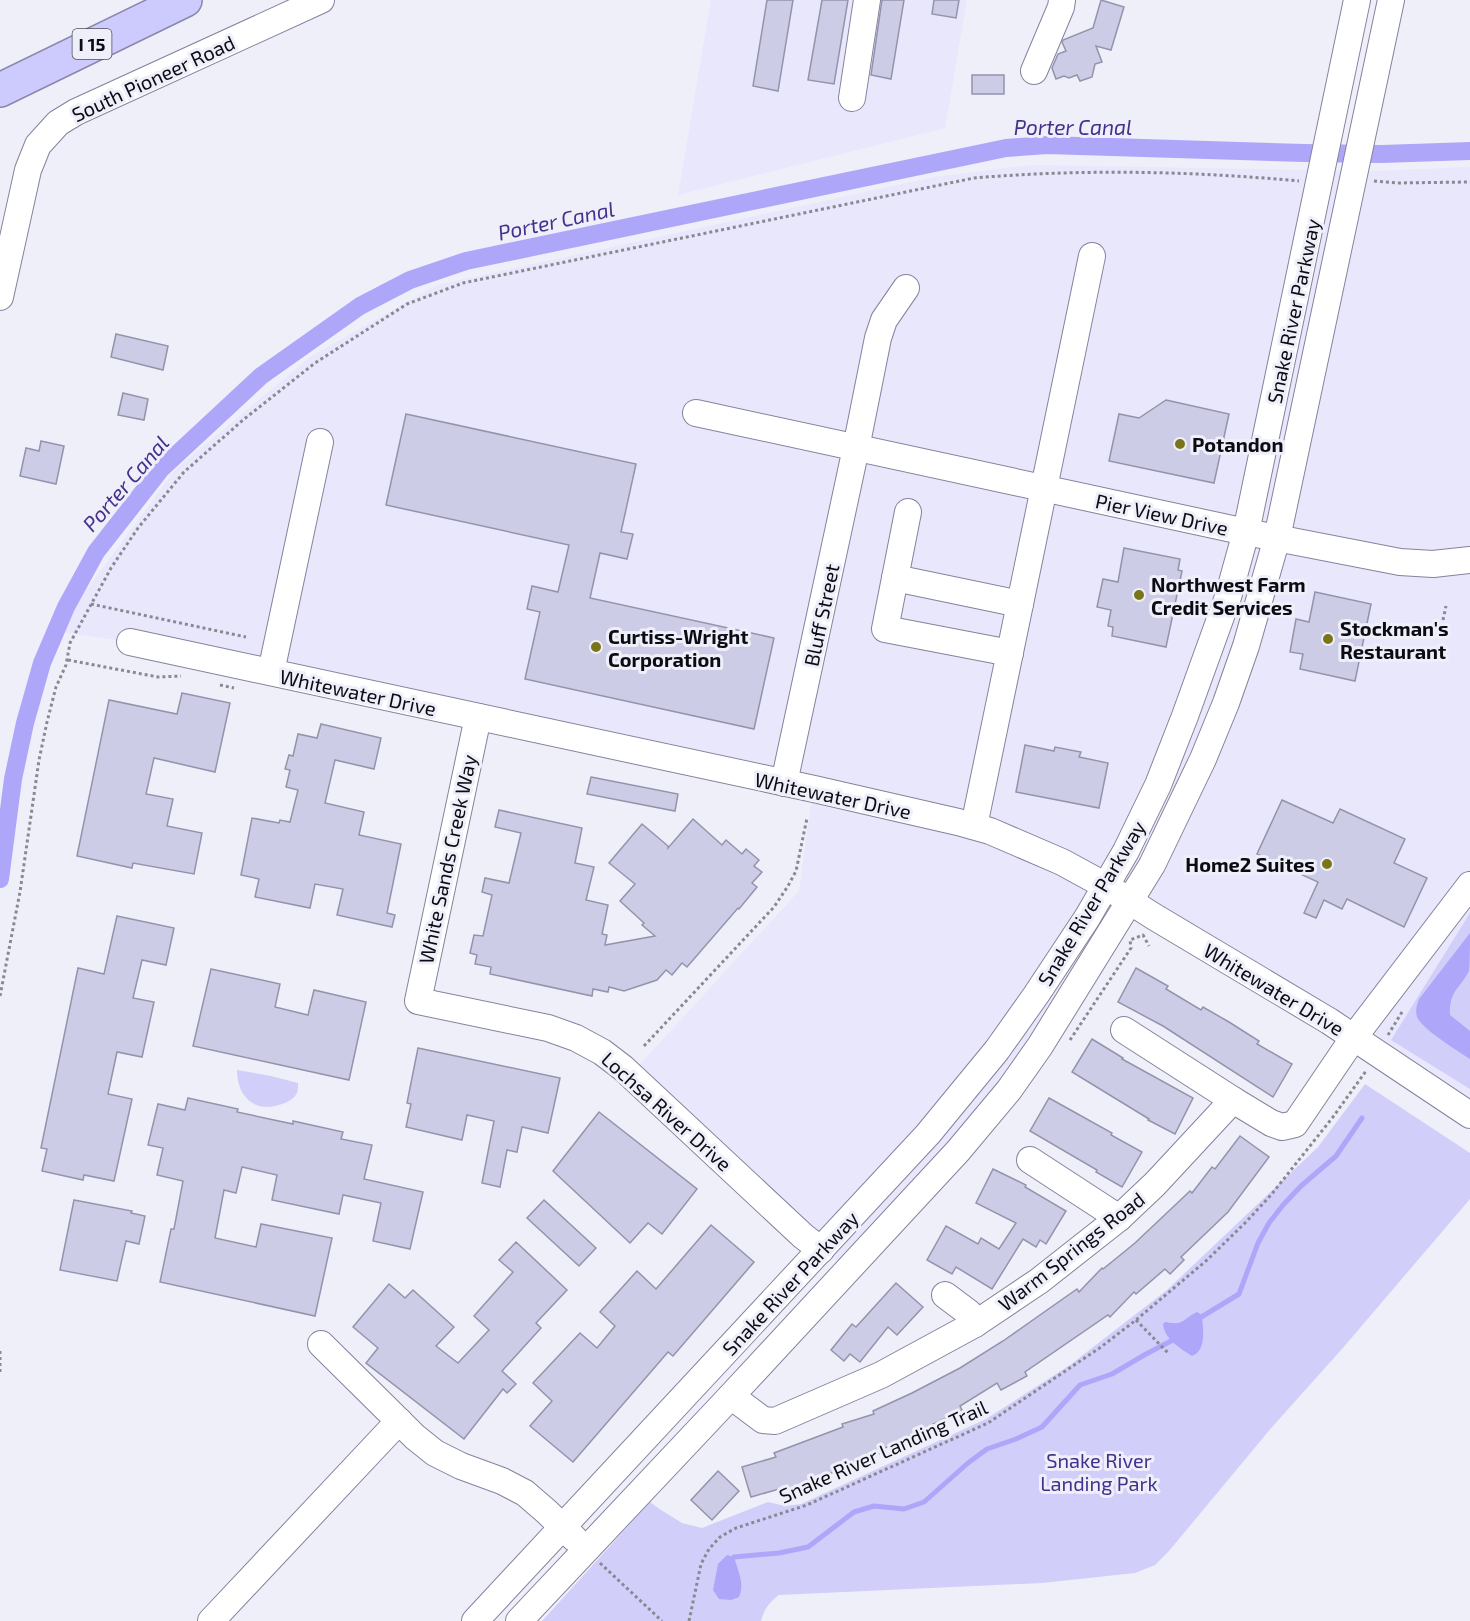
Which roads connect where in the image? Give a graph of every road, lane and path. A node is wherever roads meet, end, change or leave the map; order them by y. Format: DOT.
graph roads {
  1 [pos="185,0"];
  2 [pos="321,0"];
  3 [pos="867,0"];
  4 [pos="1062,0"];
  5 [pos="1357,0"];
  6 [pos="1391,0"];
  7 [pos="1034,71"];
  8 [pos="0,90"];
  9 [pos="852,98"];
  10 [pos="1315,175"];
  11 [pos="1361,176"];
  12 [pos="1470,182"];
  13 [pos="1092,256"];
  14 [pos="906,288"];
  15 [pos="0,297"];
  16 [pos="696,413"];
  17 [pos="320,442"];
  18 [pos="856,448"];
  19 [pos="1044,488"];
  20 [pos="908,512"];
  21 [pos="1246,532"];
  22 [pos="1278,538"];
  23 [pos="1470,560"];
  24 [pos="895,578"];
  25 [pos="91,604"];
  26 [pos="1020,604"];
  27 [pos="1446,606"];
  28 [pos="1443,620"];
  29 [pos="246,637"];
  30 [pos="130,642"];
  31 [pos="1010,653"];
  32 [pos="68,660"];
  33 [pos="271,672"];
  34 [pos="181,676"];
  35 [pos="212,683"];
  36 [pos="234,688"];
  37 [pos="478,717"];
  38 [pos="784,783"];
  39 [pos="807,818"];
  40 [pos="974,826"];
  41 [pos="1470,885"];
  42 [pos="1106,886"];
  43 [pos="1130,901"];
  44 [pos="0,996"];
  45 [pos="418,1001"];
  46 [pos="1124,1030"];
  47 [pos="1354,1037"];
  48 [pos="644,1046"];
  49 [pos="1370,1063"];
  50 [pos="1233,1100"];
  51 [pos="1470,1114"];
  52 [pos="1030,1160"];
  53 [pos="1119,1218"];
  54 [pos="821,1250"];
  55 [pos="945,1295"];
  56 [pos="1136,1320"];
  57 [pos="975,1324"];
  58 [pos="321,1344"];
  59 [pos="0,1351"];
  60 [pos="1169,1354"];
  61 [pos="0,1373"];
  62 [pos="731,1396"];
  63 [pos="399,1421"];
  64 [pos="563,1528"];
  65 [pos="586,1550"];
  66 [pos="211,1621"];
  67 [pos="476,1621"];
  68 [pos="519,1621"];
  69 [pos="662,1621"];
  70 [pos="689,1621"];
  1 -- 8 [label="highway, I 15"];
  2 -- 15 [label="street, South Pioneer Road"];
  3 -- 9 [label="street"];
  4 -- 7 [label="street"];
  5 -- 10 [label="street, Snake River Parkway"];
  6 -- 11 [label="street, Snake River Parkway"];
  10 -- 21 [label="street, Snake River Parkway"];
  10 -- 25 [label="path"];
  11 -- 12 [label="path"];
  11 -- 22 [label="street, Snake River Parkway"];
  13 -- 19 [label="street"];
  14 -- 18 [label="street, Bluff Street"];
  16 -- 18 [label="street, Pier View Drive"];
  17 -- 33 [label="street"];
  18 -- 19 [label="street, Pier View Drive"];
  18 -- 38 [label="street, Bluff Street"];
  19 -- 21 [label="street, Pier View Drive"];
  19 -- 26 [label="street"];
  20 -- 24 [label="street"];
  21 -- 22 [label="street, Pier View Drive"];
  21 -- 42 [label="street, Snake River Parkway"];
  22 -- 23 [label="street, Pier View Drive"];
  22 -- 43 [label="street, Snake River Parkway"];
  24 -- 26 [label="street"];
  24 -- 31 [label="street"];
  25 -- 29 [label="path"];
  25 -- 32 [label="path"];
  26 -- 31 [label="street"];
  27 -- 28 [label="path"];
  30 -- 33 [label="street, Whitewater Drive"];
  31 -- 40 [label="street"];
  32 -- 34 [label="path"];
  32 -- 44 [label="path"];
  33 -- 37 [label="street, Whitewater Drive"];
  35 -- 36 [label="path"];
  37 -- 38 [label="street, Whitewater Drive"];
  37 -- 45 [label="street, White Sands Creek Way"];
  38 -- 40 [label="street, Whitewater Drive"];
  39 -- 48 [label="path"];
  40 -- 42 [label="street, Whitewater Drive"];
  41 -- 47 [label="street"];
  42 -- 43 [label="street, Whitewater Drive"];
  42 -- 54 [label="street, Snake River Parkway"];
  43 -- 47 [label="street, Whitewater Drive"];
  43 -- 62 [label="street, Snake River Parkway"];
  45 -- 54 [label="street, Lochsa River Drive"];
  46 -- 50 [label="street"];
  47 -- 50 [label="street"];
  47 -- 51 [label="street, Whitewater Drive"];
  49 -- 56 [label="path, Snake River Landing Trail"];
  50 -- 53 [label="street, Warm Springs Road"];
  52 -- 53 [label="street"];
  53 -- 57 [label="street, Warm Springs Road"];
  54 -- 64 [label="street, Snake River Parkway"];
  55 -- 57 [label="street"];
  56 -- 60 [label="path"];
  56 -- 70 [label="path, Snake River Landing Trail"];
  57 -- 62 [label="street, Warm Springs Road"];
  58 -- 63 [label="street"];
  59 -- 61 [label="path"];
  62 -- 65 [label="street, Snake River Parkway"];
  63 -- 64 [label="street"];
  63 -- 66 [label="street"];
  64 -- 65 [label="street"];
  64 -- 67 [label="street, Snake River Parkway"];
  65 -- 68 [label="street, Snake River Parkway"];
  65 -- 69 [label="path"];
}
